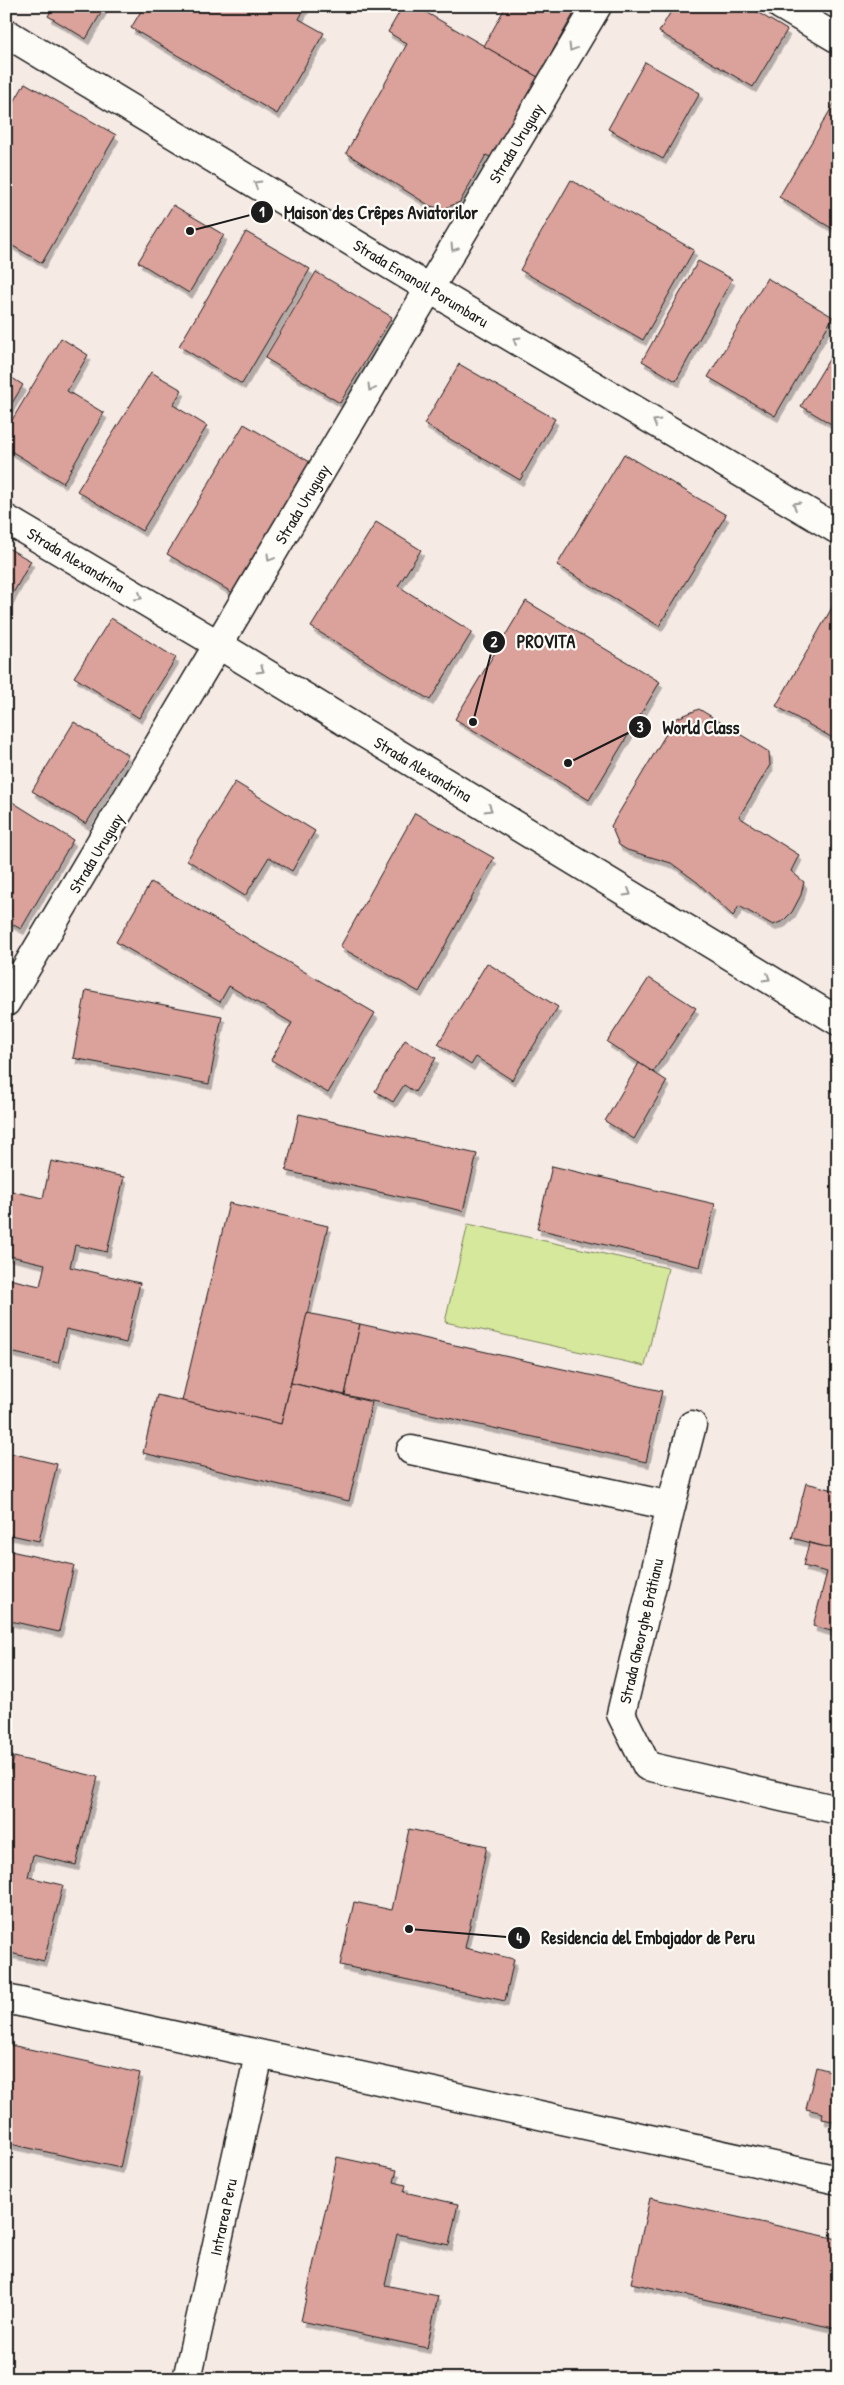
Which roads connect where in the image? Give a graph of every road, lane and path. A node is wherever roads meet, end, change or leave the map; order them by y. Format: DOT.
graph roads {
  1 [pos="597,6"];
  2 [pos="782,6"];
  3 [pos="6,33"];
  4 [pos="838,39"];
  5 [pos="430,289"];
  6 [pos="6,519"];
  7 [pos="838,530"];
  8 [pos="219,645"];
  9 [pos="6,1002"];
  10 [pos="838,1021"];
  11 [pos="692,1425"];
  12 [pos="411,1450"];
  13 [pos="671,1506"];
  14 [pos="838,1810"];
  15 [pos="6,1999"];
  16 [pos="258,2055"];
  17 [pos="838,2180"];
  18 [pos="187,2379"];
  1 -- 5 [label="street, Strada Uruguay, one-way"];
  2 -- 4 [label="street"];
  5 -- 3 [label="street, Strada Emanoil Porumbaru, one-way"];
  7 -- 5 [label="street, Strada Emanoil Porumbaru, one-way"];
  5 -- 8 [label="street, Strada Uruguay, one-way"];
  6 -- 8 [label="street, Strada Alexandrina, one-way"];
  8 -- 9 [label="street, Strada Uruguay"];
  8 -- 10 [label="street, Strada Alexandrina, one-way"];
  11 -- 13 [label="street, Strada Gheorghe Brătianu"];
  12 -- 13 [label="street"];
  13 -- 14 [label="street, Strada Gheorghe Brătianu"];
  15 -- 16 [label="street"];
  16 -- 17 [label="street"];
  16 -- 18 [label="street, Intrarea Peru"];
}
